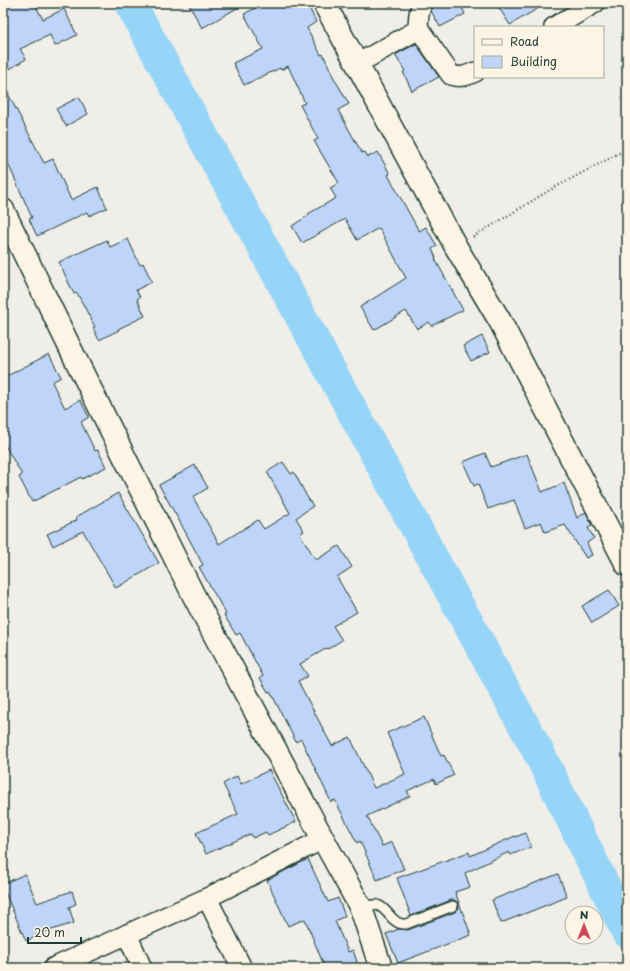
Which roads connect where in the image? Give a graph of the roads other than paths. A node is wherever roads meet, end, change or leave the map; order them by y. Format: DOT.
graph roads {
  1 [pos="324,3"];
  2 [pos="422,3"];
  3 [pos="595,3"];
  4 [pos="556,26"];
  5 [pos="419,29"];
  6 [pos="357,64"];
  7 [pos="474,72"];
  8 [pos="3,210"];
  9 [pos="627,565"];
  10 [pos="323,840"];
  11 [pos="207,898"];
  12 [pos="453,906"];
  13 [pos="361,908"];
  14 [pos="126,934"];
  15 [pos="53,968"];
  16 [pos="142,968"];
  17 [pos="242,968"];
  18 [pos="381,968"];
  1 -- 6 [label="main road"];
  2 -- 5 [label="street"];
  3 -- 4 [label="street"];
  5 -- 6 [label="street"];
  5 -- 7 [label="street"];
  6 -- 9 [label="main road"];
  8 -- 10 [label="main road"];
  10 -- 11 [label="street"];
  10 -- 13 [label="main road"];
  11 -- 14 [label="street"];
  11 -- 17 [label="street"];
  12 -- 13 [label="lane"];
  13 -- 18 [label="main road"];
  14 -- 15 [label="street"];
  14 -- 16 [label="street"];
}
